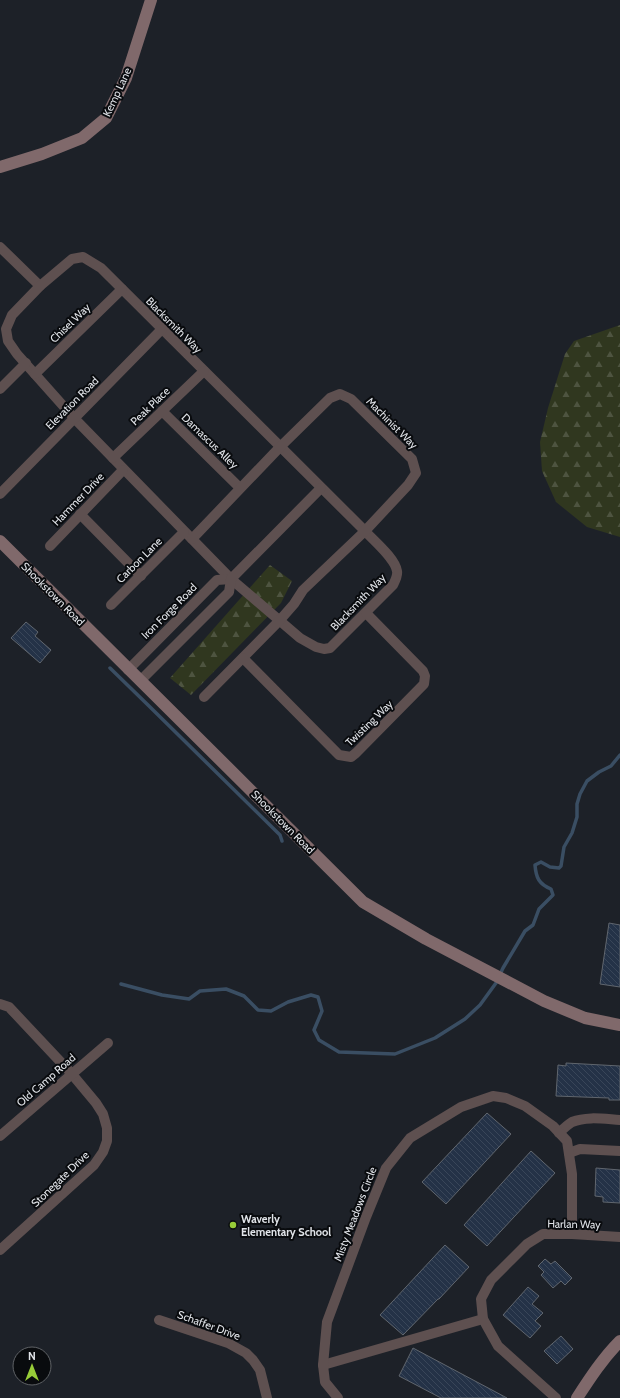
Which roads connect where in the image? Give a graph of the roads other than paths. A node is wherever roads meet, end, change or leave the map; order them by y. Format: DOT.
graph roads {
  1 [pos="152,0"];
  2 [pos="0,167"];
  3 [pos="0,247"];
  4 [pos="40,286"];
  5 [pos="122,289"];
  6 [pos="162,329"];
  7 [pos="26,363"];
  8 [pos="204,371"];
  9 [pos="35,374"];
  10 [pos="0,389"];
  11 [pos="162,411"];
  12 [pos="74,418"];
  13 [pos="280,447"];
  14 [pos="112,458"];
  15 [pos="123,470"];
  16 [pos="240,488"];
  17 [pos="321,488"];
  18 [pos="0,494"];
  19 [pos="80,514"];
  20 [pos="365,531"];
  21 [pos="188,535"];
  22 [pos="0,541"];
  23 [pos="50,546"];
  24 [pos="142,576"];
  25 [pos="231,579"];
  26 [pos="111,605"];
  27 [pos="366,613"];
  28 [pos="280,620"];
  29 [pos="243,658"];
  30 [pos="128,670"];
  31 [pos="140,681"];
  32 [pos="204,697"];
  33 [pos="0,1004"];
  34 [pos="618,1023"];
  35 [pos="108,1043"];
  36 [pos="71,1073"];
  37 [pos="620,1120"];
  38 [pos="559,1133"];
  39 [pos="0,1136"];
  40 [pos="620,1151"];
  41 [pos="569,1153"];
  42 [pos="572,1234"];
  43 [pos="620,1237"];
  44 [pos="0,1250"];
  45 [pos="483,1319"];
  46 [pos="159,1320"];
  47 [pos="620,1341"];
  48 [pos="323,1365"];
  49 [pos="268,1398"];
  50 [pos="338,1398"];
  51 [pos="556,1398"];
  52 [pos="577,1398"];
  1 -- 2 [label="street, Kemp Lane"];
  3 -- 4 [label="street"];
  4 -- 5 [label="street, Blacksmith Way"];
  4 -- 7 [label="street, Blacksmith Way"];
  5 -- 6 [label="street, Blacksmith Way"];
  5 -- 9 [label="street, Chisel Way"];
  6 -- 8 [label="street, Blacksmith Way"];
  6 -- 12 [label="street, Elevation Road"];
  7 -- 9 [label="street, Blacksmith Way"];
  7 -- 10 [label="street"];
  8 -- 11 [label="street, Peak Place"];
  8 -- 13 [label="street, Blacksmith Way"];
  9 -- 12 [label="street, Blacksmith Way"];
  11 -- 14 [label="street, Peak Place"];
  11 -- 16 [label="street, Damascus Alley"];
  12 -- 14 [label="street, Blacksmith Way"];
  12 -- 18 [label="street, Elevation Road"];
  13 -- 16 [label="street, Machinist Way"];
  13 -- 17 [label="street, Blacksmith Way"];
  13 -- 20 [label="street, Machinist Way"];
  14 -- 15 [label="street, Blacksmith Way"];
  15 -- 19 [label="street, Hammer Drive"];
  15 -- 21 [label="street, Blacksmith Way"];
  16 -- 21 [label="street, Machinist Way"];
  17 -- 20 [label="street, Blacksmith Way"];
  17 -- 25 [label="street, Iron Forge Road"];
  19 -- 23 [label="street, Hammer Drive"];
  19 -- 24 [label="street"];
  20 -- 27 [label="street, Blacksmith Way"];
  20 -- 28 [label="street, Machinist Way"];
  21 -- 24 [label="street, Carbon Lane"];
  21 -- 25 [label="street, Blacksmith Way"];
  22 -- 30 [label="street, Shookstown Road"];
  24 -- 26 [label="street, Carbon Lane"];
  25 -- 28 [label="street, Blacksmith Way"];
  25 -- 30 [label="street, Iron Forge Road"];
  25 -- 31 [label="street, Iron Forge Road"];
  27 -- 28 [label="street, Blacksmith Way"];
  27 -- 29 [label="street, Twisting Way"];
  28 -- 29 [label="street, Machinist Way"];
  29 -- 32 [label="street, Machinist Way"];
  30 -- 31 [label="street, Shookstown Road"];
  31 -- 34 [label="street, Shookstown Road"];
  33 -- 36 [label="street, Stonegate Drive"];
  35 -- 36 [label="street, Old Camp Road"];
  36 -- 39 [label="street, Old Camp Road"];
  36 -- 44 [label="street, Stonegate Drive"];
  37 -- 38 [label="street"];
  38 -- 41 [label="street, Misty Meadows Circle"];
  38 -- 48 [label="street, Misty Meadows Circle"];
  40 -- 41 [label="street"];
  41 -- 42 [label="street, Misty Meadows Circle"];
  42 -- 43 [label="street, Harlan Way"];
  42 -- 45 [label="street, Harlan Way"];
  45 -- 48 [label="street"];
  45 -- 51 [label="street, Harlan Way"];
  46 -- 49 [label="street, Schaffer Drive"];
  47 -- 52 [label="street"];
  48 -- 50 [label="street, Misty Meadows Circle"];
}
